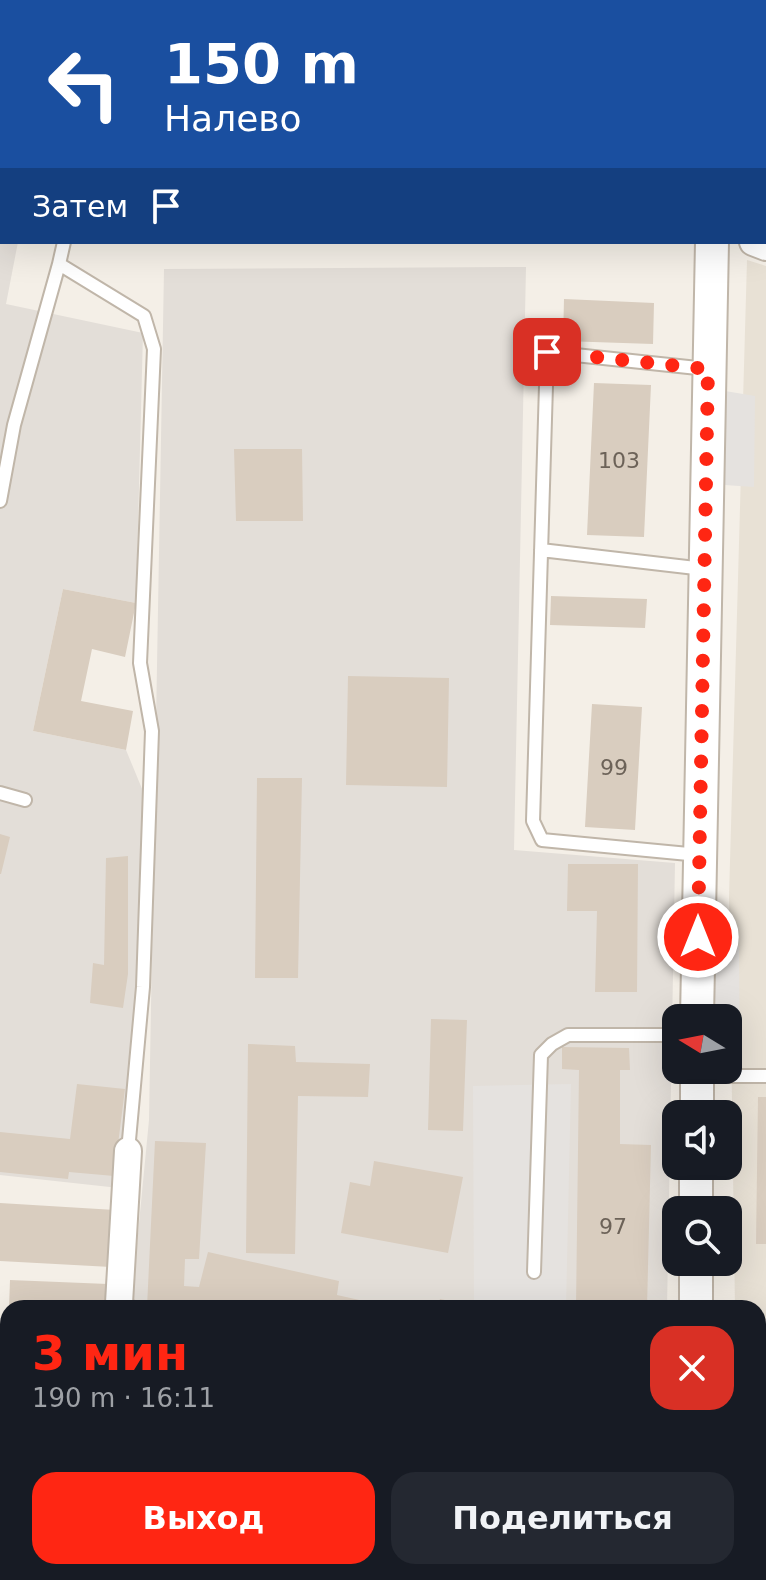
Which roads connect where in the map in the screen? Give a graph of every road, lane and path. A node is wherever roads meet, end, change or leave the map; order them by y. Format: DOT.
graph roads {
  1 [pos="64,244"];
  2 [pos="712,244"];
  3 [pos="59,264"];
  4 [pos="708,369"];
  5 [pos="0,501"];
  6 [pos="541,550"];
  7 [pos="704,569"];
  8 [pos="0,793"];
  9 [pos="25,800"];
  10 [pos="699,855"];
  11 [pos="697,1004"];
  12 [pos="662,1035"];
  13 [pos="742,1075"];
  14 [pos="766,1076"];
  15 [pos="128,1151"];
  16 [pos="534,1272"];
  17 [pos="696,1276"];
  18 [pos="119,1300"];
  19 [pos="696,1300"];
  1 -- 3 [label="lane"];
  2 -- 4 [label="street"];
  3 -- 5 [label="lane"];
  3 -- 15 [label="lane"];
  4 -- 6 [label="lane"];
  4 -- 7 [label="street"];
  6 -- 7 [label="lane"];
  6 -- 10 [label="lane"];
  7 -- 10 [label="street"];
  8 -- 9 [label="lane"];
  10 -- 11 [label="street"];
  12 -- 16 [label="lane"];
  13 -- 14 [label="lane"];
  15 -- 18 [label="street"];
  17 -- 19 [label="street"];
}
